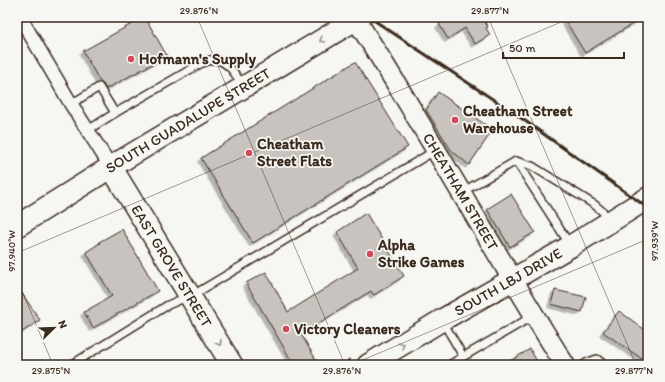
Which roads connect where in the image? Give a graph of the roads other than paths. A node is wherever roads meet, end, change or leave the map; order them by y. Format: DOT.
graph roads {
  1 [pos="20,17"];
  2 [pos="358,18"];
  3 [pos="244,88"];
  4 [pos="72,104"];
  5 [pos="115,113"];
  6 [pos="88,130"];
  7 [pos="436,150"];
  8 [pos="516,161"];
  9 [pos="111,167"];
  10 [pos="461,192"];
  11 [pos="648,198"];
  12 [pos="610,222"];
  13 [pos="17,226"];
  14 [pos="571,246"];
  15 [pos="512,280"];
  16 [pos="190,295"];
  17 [pos="534,316"];
  18 [pos="442,320"];
  19 [pos="463,356"];
  20 [pos="379,363"];
  21 [pos="71,365"];
  22 [pos="232,365"];
  23 [pos="449,365"];
  24 [pos="565,365"];
  25 [pos="582,365"];
  26 [pos="605,365"];
  1 -- 4 [label="street"];
  2 -- 3 [label="main road, SOUTH GUADALUPE STREET, one-way"];
  2 -- 7 [label="street, CHEATHAM STREET"];
  3 -- 5 [label="lane"];
  3 -- 9 [label="main road, SOUTH GUADALUPE STREET"];
  4 -- 5 [label="lane"];
  4 -- 6 [label="street"];
  5 -- 6 [label="lane"];
  6 -- 9 [label="street"];
  7 -- 10 [label="street, CHEATHAM STREET"];
  7 -- 16 [label="lane"];
  8 -- 10 [label="lane"];
  8 -- 12 [label="lane"];
  8 -- 14 [label="lane"];
  9 -- 13 [label="main road, SOUTH GUADALUPE STREET"];
  9 -- 16 [label="main road, EAST GROVE STREET"];
  10 -- 15 [label="street, CHEATHAM STREET"];
  11 -- 12 [label="main road, SOUTH LBJ DRIVE"];
  12 -- 14 [label="main road, SOUTH LBJ DRIVE"];
  14 -- 15 [label="main road, SOUTH LBJ DRIVE"];
  15 -- 17 [label="street, CHEATHAM STREET"];
  15 -- 18 [label="main road, SOUTH LBJ DRIVE"];
  16 -- 21 [label="lane"];
  16 -- 22 [label="main road, EAST GROVE STREET, one-way"];
  17 -- 19 [label="lane"];
  17 -- 24 [label="street, CHEATHAM STREET"];
  18 -- 19 [label="lane"];
  20 -- 18 [label="main road, SOUTH LBJ DRIVE, one-way"];
  19 -- 23 [label="lane"];
  25 -- 26 [label="lane"];
}
